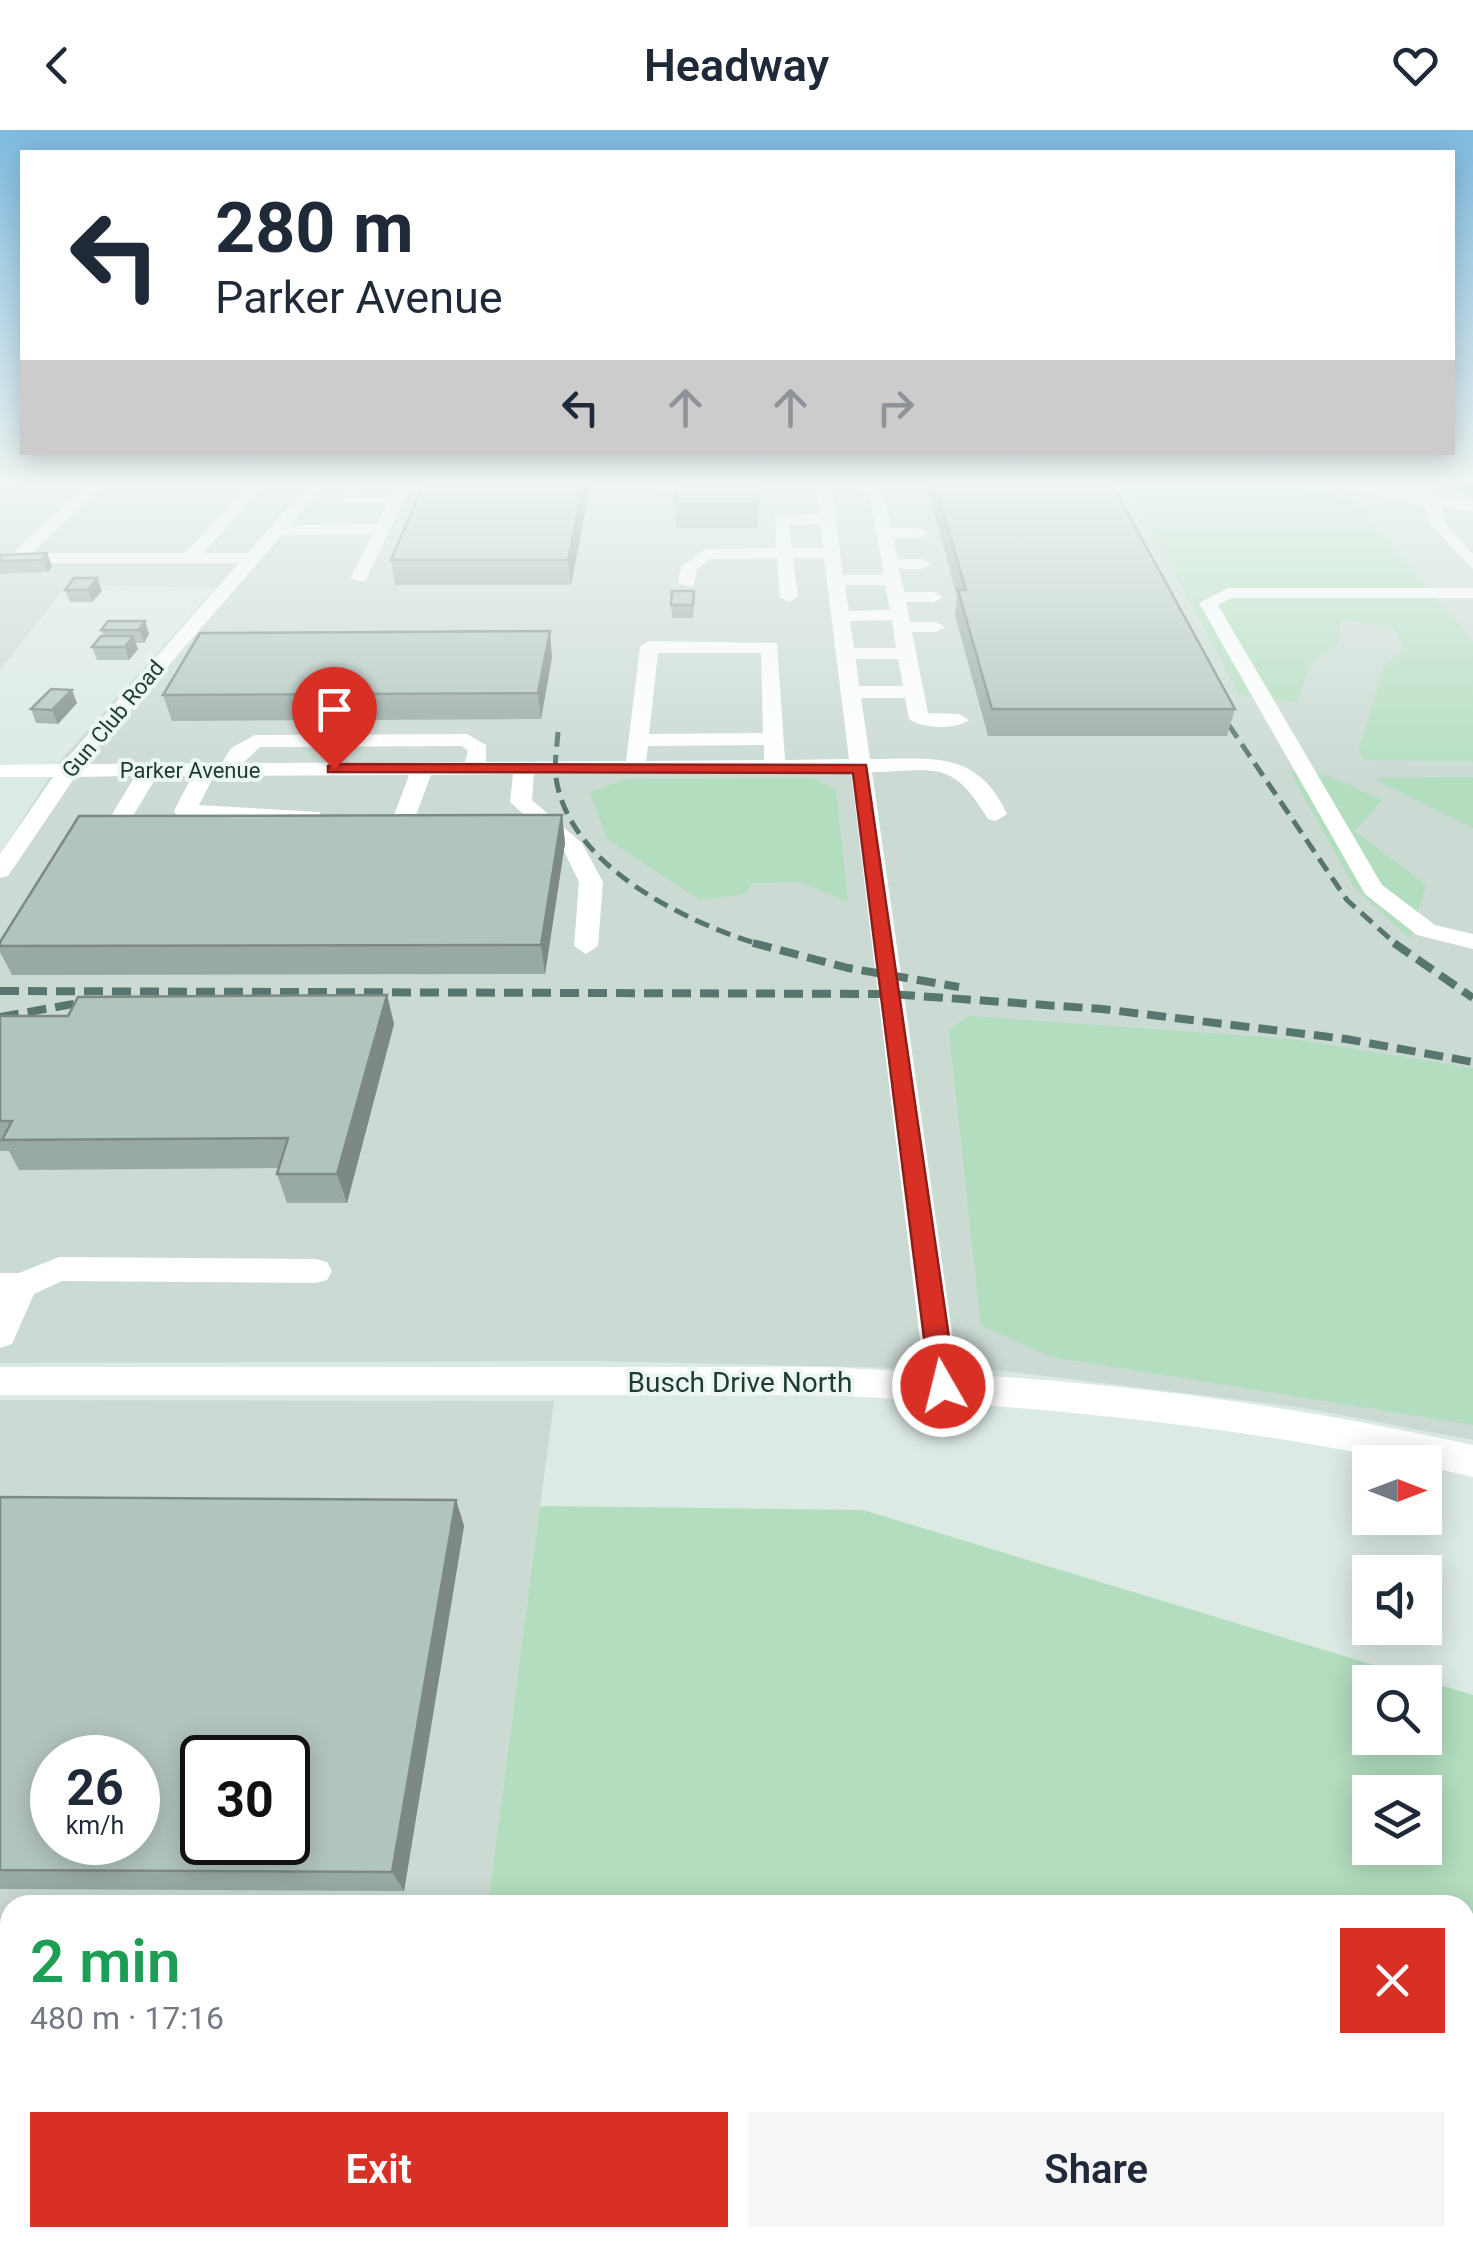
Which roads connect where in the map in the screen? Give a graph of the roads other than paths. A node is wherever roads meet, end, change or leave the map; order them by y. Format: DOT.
graph roads {
  1 [pos="230,584"];
  2 [pos="788,584"];
  3 [pos="836,584"];
  4 [pos="864,584"];
  5 [pos="892,584"];
  6 [pos="906,584"];
  7 [pos="919,584"];
  8 [pos="1473,593"];
  9 [pos="789,597"];
  10 [pos="934,597"];
  11 [pos="840,616"];
  12 [pos="936,627"];
  13 [pos="907,653"];
  14 [pos="845,654"];
  15 [pos="850,692"];
  16 [pos="914,692"];
  17 [pos="959,720"];
  18 [pos="774,739"];
  19 [pos="638,740"];
  20 [pos="345,741"];
  21 [pos="774,768"];
  22 [pos="860,768"];
  23 [pos="422,769"];
  24 [pos="635,769"];
  25 [pos="150,770"];
  26 [pos="218,770"];
  27 [pos="474,770"];
  28 [pos="524,770"];
  29 [pos="0,771"];
  30 [pos="68,771"];
  31 [pos="311,788"];
  32 [pos="996,814"];
  33 [pos="535,815"];
  34 [pos="498,816"];
  35 [pos="330,817"];
  36 [pos="404,817"];
  37 [pos="116,826"];
  38 [pos="0,871"];
  39 [pos="1473,942"];
  40 [pos="586,946"];
  41 [pos="316,1271"];
  42 [pos="11,1286"];
  43 [pos="0,1335"];
  44 [pos="0,1381"];
  45 [pos="943,1386"];
  46 [pos="1473,1461"];
  1 -- 30 [label="street, Gun Club Road"];
  2 -- 9 [label="street"];
  3 -- 11 [label="street"];
  4 -- 11 [label="street"];
  5 -- 13 [label="street"];
  6 -- 12 [label="street"];
  7 -- 10 [label="street"];
  8 -- 39 [label="street"];
  11 -- 14 [label="street"];
  13 -- 14 [label="street"];
  13 -- 16 [label="street"];
  14 -- 15 [label="street"];
  15 -- 16 [label="street"];
  15 -- 22 [label="street"];
  16 -- 17 [label="street"];
  18 -- 19 [label="street"];
  18 -- 19 [label="street"];
  18 -- 21 [label="street"];
  19 -- 24 [label="street"];
  20 -- 26 [label="street"];
  20 -- 27 [label="street"];
  20 -- 31 [label="street"];
  21 -- 22 [label="street, Parker Avenue"];
  21 -- 24 [label="street, Parker Avenue"];
  22 -- 32 [label="street, Parker Avenue"];
  22 -- 45 [label="street"];
  23 -- 27 [label="street, Parker Avenue"];
  23 -- 31 [label="street, Parker Avenue"];
  23 -- 36 [label="street"];
  24 -- 28 [label="street, Parker Avenue"];
  25 -- 26 [label="street, Parker Avenue"];
  25 -- 30 [label="street, Parker Avenue"];
  25 -- 37 [label="street"];
  26 -- 31 [label="street, Parker Avenue"];
  26 -- 31 [label="street"];
  27 -- 28 [label="street, Parker Avenue"];
  28 -- 33 [label="street"];
  29 -- 30 [label="street, Parker Avenue"];
  30 -- 38 [label="street, Gun Club Road"];
  31 -- 35 [label="street"];
  33 -- 34 [label="street"];
  33 -- 40 [label="street"];
  41 -- 42 [label="street"];
  42 -- 43 [label="street"];
  44 -- 45 [label="street, Busch Drive North"];
  45 -- 46 [label="street, Busch Drive North"];
}
